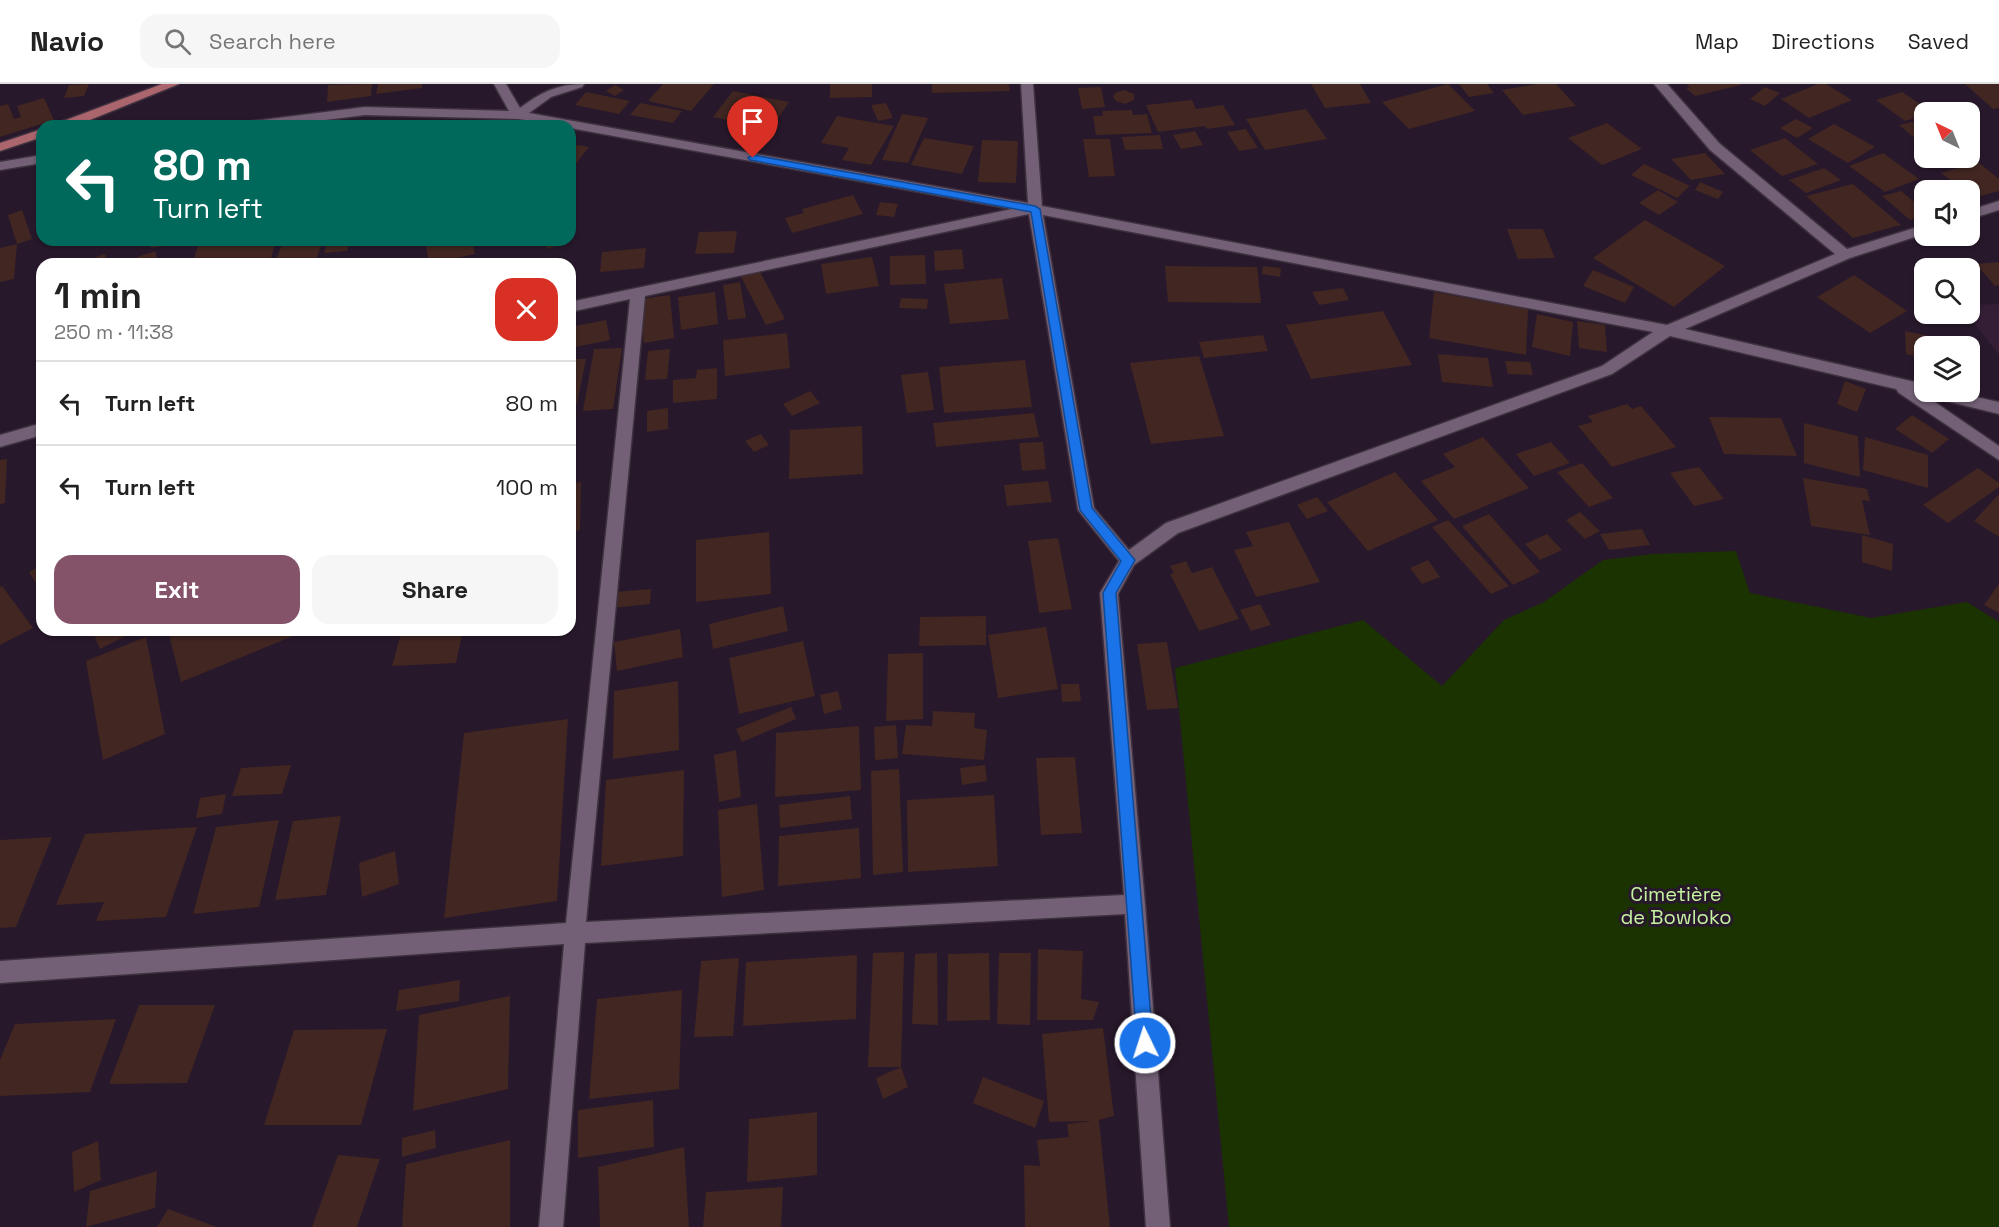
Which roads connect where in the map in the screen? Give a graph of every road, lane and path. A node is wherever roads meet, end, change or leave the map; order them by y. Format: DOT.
graph roads {
  1 [pos="173,84"];
  2 [pos="500,84"];
  3 [pos="578,84"];
  4 [pos="1027,84"];
  5 [pos="1660,84"];
  6 [pos="518,116"];
  7 [pos="79,120"];
  8 [pos="294,120"];
  9 [pos="540,120"];
  10 [pos="576,126"];
  11 [pos="36,135"];
  12 [pos="0,147"];
  13 [pos="36,160"];
  14 [pos="0,166"];
  15 [pos="1999,205"];
  16 [pos="1035,209"];
  17 [pos="1980,212"];
  18 [pos="1914,232"];
  19 [pos="1845,255"];
  20 [pos="638,292"];
  21 [pos="576,306"];
  22 [pos="1668,330"];
  23 [pos="1895,383"];
  24 [pos="1914,388"];
  25 [pos="1974,402"];
  26 [pos="1999,408"];
  27 [pos="36,431"];
  28 [pos="0,441"];
  29 [pos="1999,454"];
  30 [pos="1128,560"];
  31 [pos="1135,904"];
  32 [pos="575,933"];
  33 [pos="0,972"];
  34 [pos="551,1227"];
  35 [pos="1158,1227"];
  1 -- 7 [label="main road"];
  2 -- 6 [label="street"];
  3 -- 6 [label="street"];
  4 -- 16 [label="street"];
  5 -- 19 [label="street"];
  6 -- 8 [label="street"];
  6 -- 9 [label="street"];
  10 -- 16 [label="street"];
  11 -- 12 [label="main road"];
  13 -- 14 [label="street"];
  15 -- 17 [label="street"];
  16 -- 20 [label="street"];
  16 -- 22 [label="street"];
  16 -- 30 [label="street"];
  18 -- 19 [label="street"];
  19 -- 22 [label="street"];
  20 -- 21 [label="street"];
  20 -- 32 [label="street"];
  22 -- 23 [label="street"];
  22 -- 30 [label="street"];
  23 -- 24 [label="street"];
  23 -- 29 [label="street"];
  25 -- 26 [label="street"];
  27 -- 28 [label="street"];
  30 -- 31 [label="street"];
  31 -- 32 [label="street"];
  31 -- 35 [label="street"];
  32 -- 33 [label="street"];
  32 -- 34 [label="street"];
}
